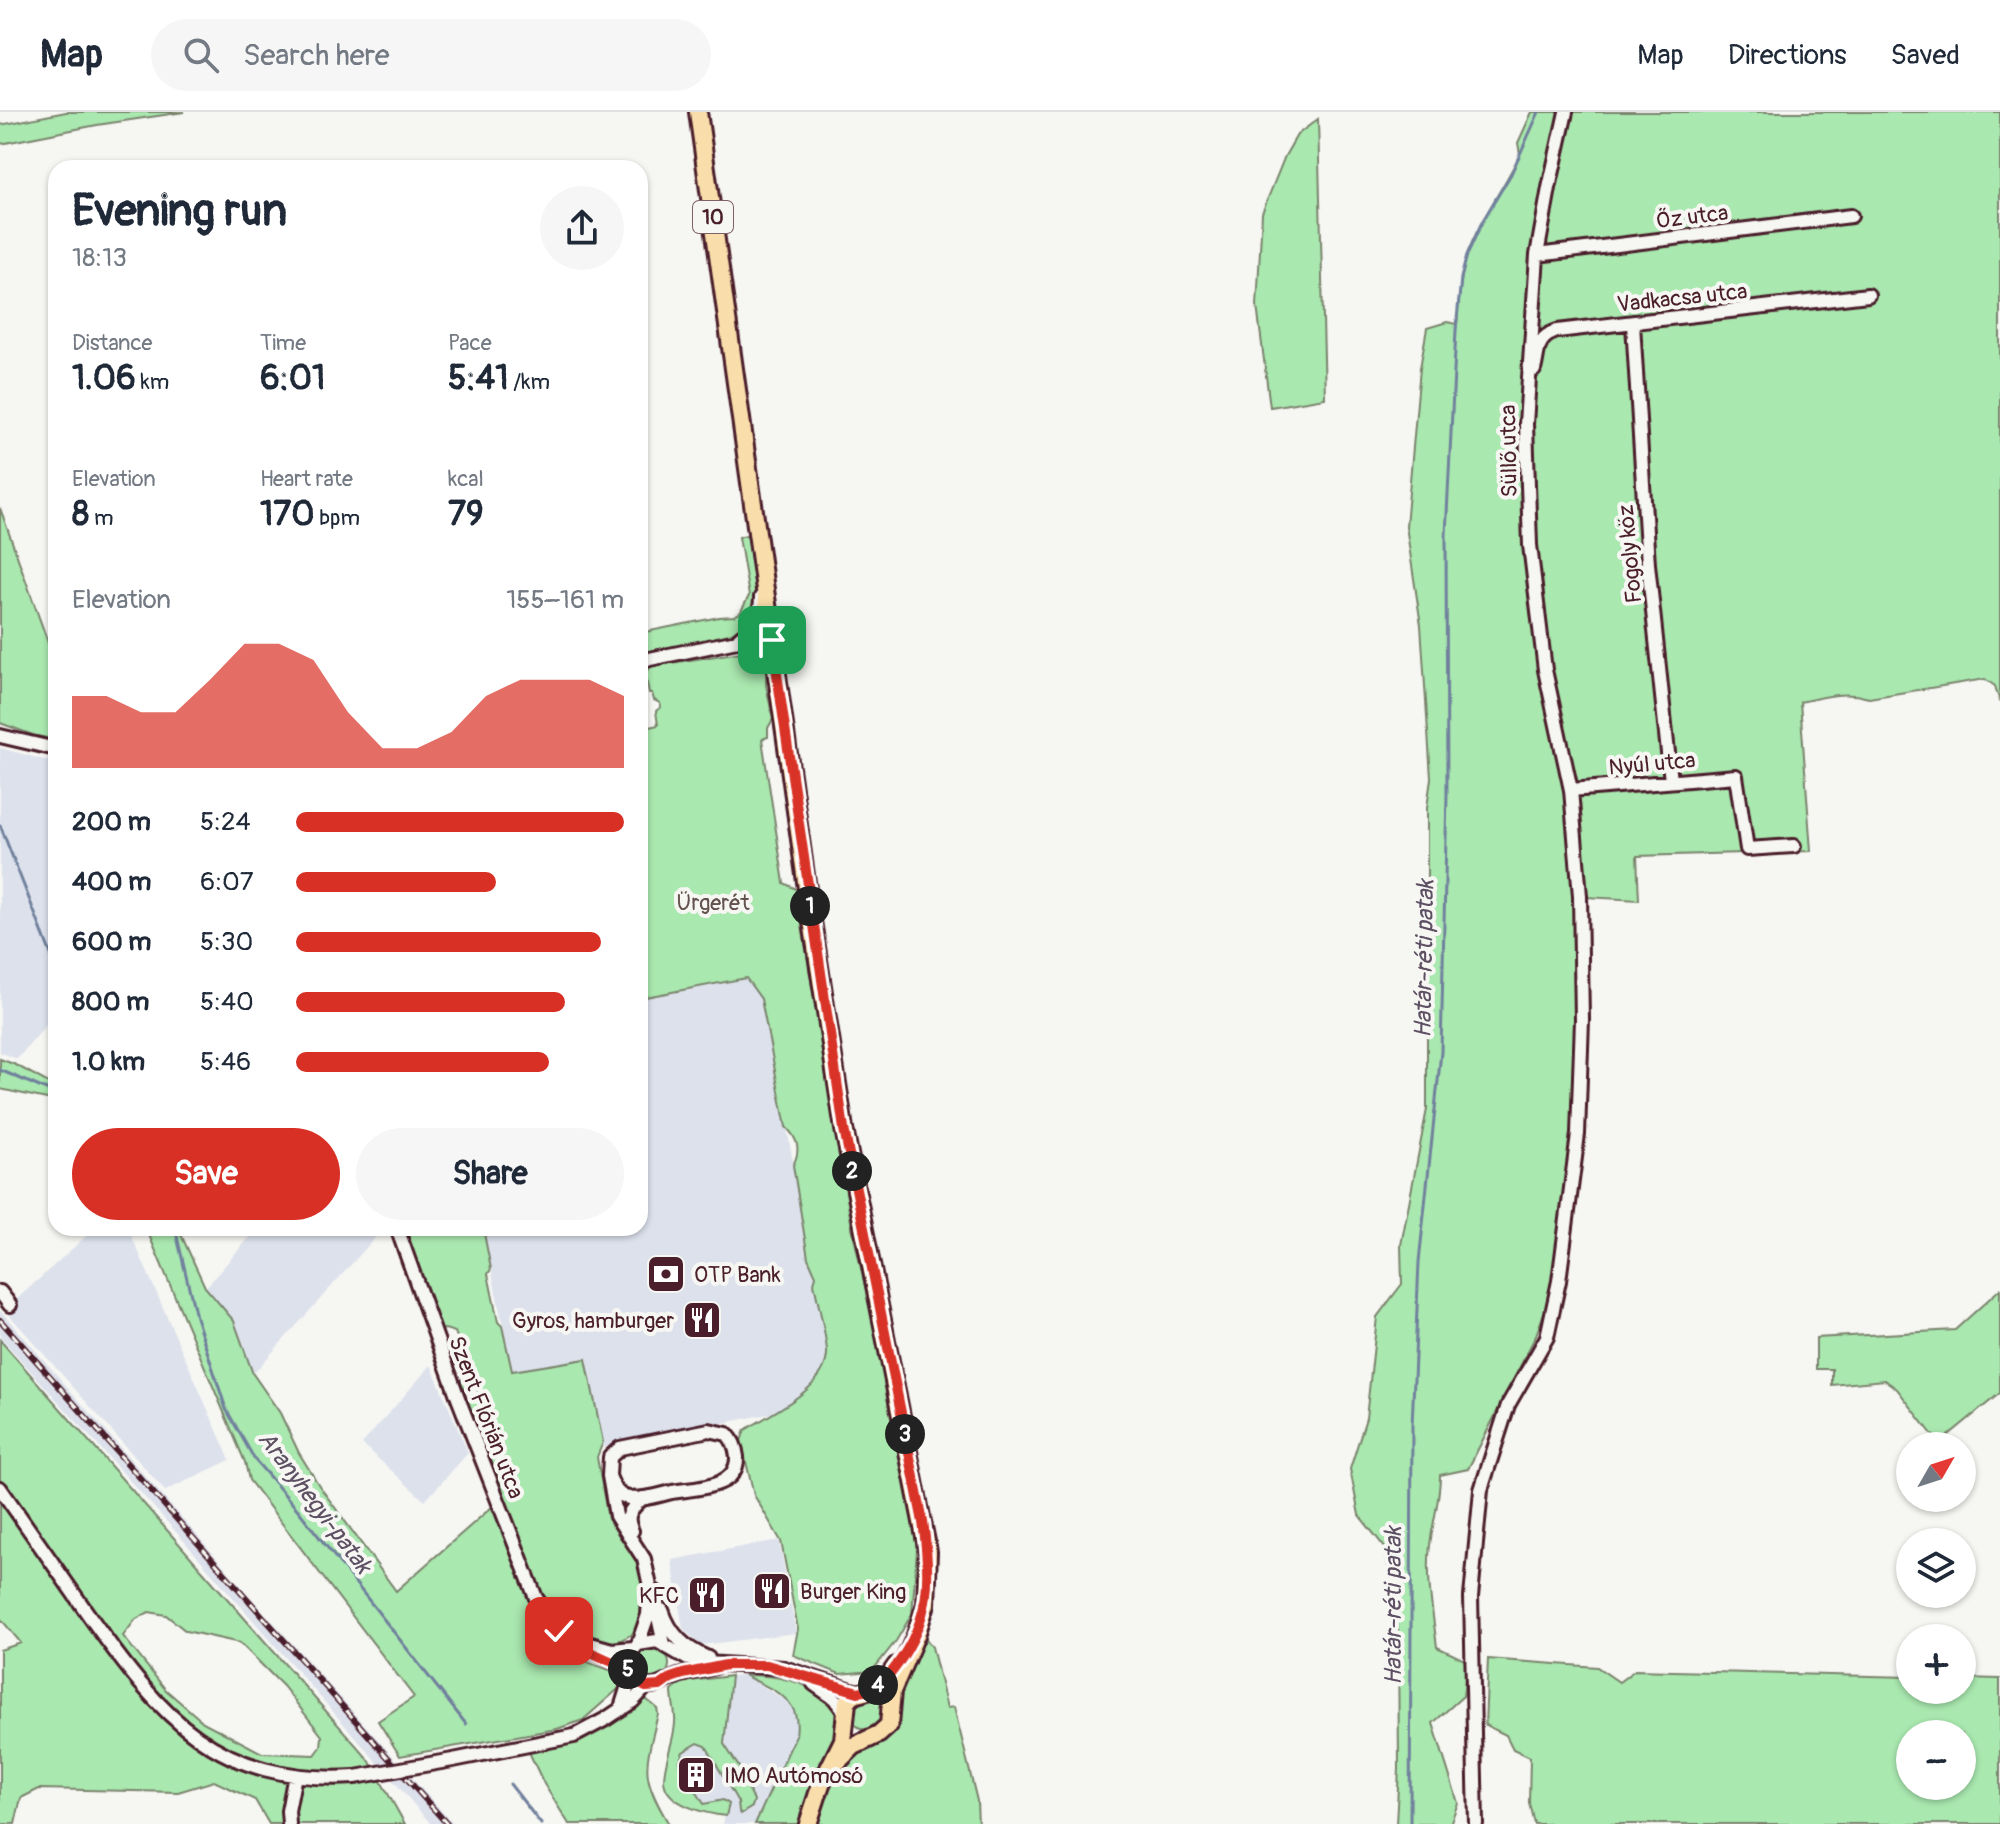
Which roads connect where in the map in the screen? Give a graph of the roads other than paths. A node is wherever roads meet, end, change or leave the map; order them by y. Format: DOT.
graph roads {
  1 [pos="698,112"];
  2 [pos="1566,112"];
  3 [pos="1851,216"];
  4 [pos="1537,255"];
  5 [pos="1868,295"];
  6 [pos="1633,324"];
  7 [pos="1528,372"];
  8 [pos="763,574"];
  9 [pos="771,634"];
  10 [pos="737,640"];
  11 [pos="648,659"];
  12 [pos="0,736"];
  13 [pos="48,747"];
  14 [pos="1671,781"];
  15 [pos="1571,790"];
  16 [pos="1794,846"];
  17 [pos="400,1236"];
  18 [pos="0,1292"];
  19 [pos="10,1305"];
  20 [pos="609,1476"];
  21 [pos="0,1488"];
  22 [pos="643,1498"];
  23 [pos="656,1592"];
  24 [pos="548,1617"];
  25 [pos="911,1645"];
  26 [pos="636,1646"];
  27 [pos="667,1647"];
  28 [pos="726,1665"];
  29 [pos="630,1673"];
  30 [pos="799,1673"];
  31 [pos="671,1678"];
  32 [pos="646,1687"];
  33 [pos="864,1691"];
  34 [pos="890,1705"];
  35 [pos="621,1708"];
  36 [pos="846,1717"];
  37 [pos="872,1737"];
  38 [pos="829,1770"];
  39 [pos="295,1775"];
  40 [pos="289,1824"];
  41 [pos="808,1824"];
  42 [pos="1476,1824"];
  1 -- 8 [label="main road, 10"];
  2 -- 4 [label="street, Süllő utca"];
  3 -- 4 [label="street, Őz utca"];
  4 -- 7 [label="street, Süllő utca"];
  5 -- 6 [label="street, Vadkacsa utca"];
  6 -- 7 [label="street, Vadkacsa utca"];
  6 -- 14 [label="street, Fogoly köz"];
  7 -- 15 [label="street, Süllő utca"];
  8 -- 9 [label="main road, 10"];
  8 -- 10 [label="street"];
  9 -- 10 [label="street"];
  9 -- 25 [label="main road, 10"];
  10 -- 11 [label="street"];
  12 -- 13 [label="street"];
  14 -- 15 [label="street, Nyúl utca"];
  14 -- 16 [label="street, Nyúl utca"];
  15 -- 42 [label="street, Süllő utca"];
  17 -- 24 [label="street, Szent Flórián utca"];
  18 -- 19 [label="street"];
  20 -- 22 [label="street"];
  20 -- 22 [label="street"];
  20 -- 26 [label="street"];
  21 -- 39 [label="street"];
  22 -- 23 [label="street"];
  23 -- 27 [label="street"];
  23 -- 28 [label="street"];
  24 -- 26 [label="street, Szent Flórián utca"];
  24 -- 29 [label="street, Szent Flórián utca"];
  25 -- 33 [label="main road, 10"];
  25 -- 34 [label="main road, 10"];
  26 -- 27 [label="street"];
  26 -- 29 [label="street"];
  27 -- 28 [label="street"];
  27 -- 31 [label="street"];
  28 -- 30 [label="street"];
  28 -- 31 [label="street"];
  29 -- 32 [label="street"];
  29 -- 35 [label="street"];
  30 -- 33 [label="street"];
  30 -- 36 [label="street"];
  31 -- 32 [label="street"];
  32 -- 35 [label="street"];
  33 -- 34 [label="main road"];
  33 -- 36 [label="main road, 10"];
  34 -- 37 [label="main road, 10"];
  35 -- 39 [label="street, bridge"];
  36 -- 37 [label="main road"];
  36 -- 38 [label="main road, 10"];
  37 -- 38 [label="main road, 10"];
  38 -- 41 [label="main road, 10"];
  39 -- 40 [label="street"];
}
